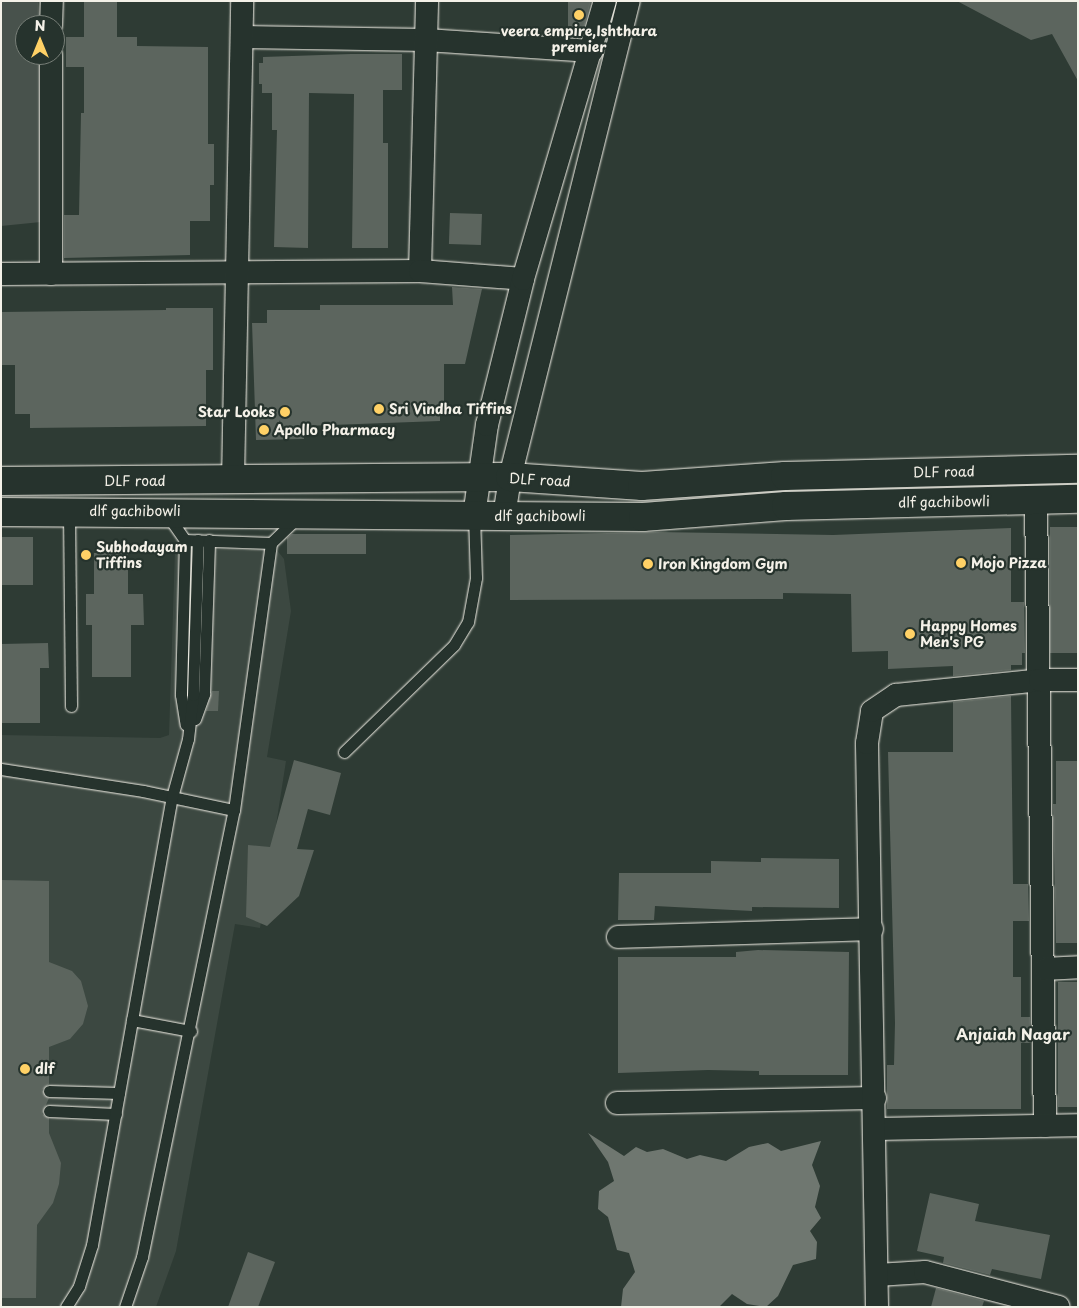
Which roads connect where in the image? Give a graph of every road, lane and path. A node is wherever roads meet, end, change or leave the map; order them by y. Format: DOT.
graph roads {
  1 [pos="52,1"];
  2 [pos="242,1"];
  3 [pos="427,1"];
  4 [pos="605,1"];
  5 [pos="629,1"];
  6 [pos="52,15"];
  7 [pos="242,38"];
  8 [pos="426,40"];
  9 [pos="592,51"];
  10 [pos="52,65"];
  11 [pos="420,271"];
  12 [pos="239,273"];
  13 [pos="1,274"];
  14 [pos="51,274"];
  15 [pos="524,279"];
  16 [pos="1078,469"];
  17 [pos="510,477"];
  18 [pos="480,479"];
  19 [pos="1,481"];
  20 [pos="233,481"];
  21 [pos="1078,499"];
  22 [pos="1036,500"];
  23 [pos="70,511"];
  24 [pos="1,512"];
  25 [pos="165,512"];
  26 [pos="301,513"];
  27 [pos="474,516"];
  28 [pos="504,516"];
  29 [pos="185,540"];
  30 [pos="204,540"];
  31 [pos="270,543"];
  32 [pos="1040,680"];
  33 [pos="1078,680"];
  34 [pos="72,706"];
  35 [pos="188,737"];
  36 [pos="344,752"];
  37 [pos="1,769"];
  38 [pos="172,797"];
  39 [pos="234,810"];
  40 [pos="872,929"];
  41 [pos="618,937"];
  42 [pos="1078,967"];
  43 [pos="1045,968"];
  44 [pos="132,1020"];
  45 [pos="191,1031"];
  46 [pos="49,1091"];
  47 [pos="119,1094"];
  48 [pos="874,1098"];
  49 [pos="617,1102"];
  50 [pos="49,1111"];
  51 [pos="116,1114"];
  52 [pos="1078,1125"];
  53 [pos="1045,1126"];
  54 [pos="874,1129"];
  55 [pos="877,1275"];
  56 [pos="66,1307"];
  57 [pos="126,1307"];
  58 [pos="877,1307"];
  59 [pos="1059,1307"];
  1 -- 6 [label="street"];
  2 -- 7 [label="street"];
  3 -- 8 [label="street"];
  4 -- 9 [label="street"];
  5 -- 17 [label="street"];
  7 -- 8 [label="street"];
  7 -- 12 [label="street"];
  8 -- 9 [label="street"];
  8 -- 11 [label="street"];
  9 -- 15 [label="street"];
  10 -- 14 [label="street"];
  11 -- 12 [label="street"];
  11 -- 15 [label="street"];
  12 -- 14 [label="street"];
  12 -- 20 [label="street"];
  13 -- 14 [label="street"];
  15 -- 18 [label="street"];
  16 -- 17 [label="main road, DLF road"];
  17 -- 18 [label="main road, DLF road"];
  17 -- 28 [label="street"];
  18 -- 20 [label="main road, DLF road"];
  18 -- 27 [label="street"];
  19 -- 20 [label="main road, DLF road"];
  21 -- 22 [label="main road, dlf gachibowli"];
  22 -- 28 [label="main road, dlf gachibowli"];
  22 -- 32 [label="street"];
  23 -- 24 [label="main road, dlf gachibowli"];
  23 -- 25 [label="main road, dlf gachibowli"];
  23 -- 34 [label="lane"];
  25 -- 26 [label="main road, dlf gachibowli"];
  25 -- 29 [label="lane"];
  26 -- 27 [label="main road, dlf gachibowli"];
  26 -- 31 [label="lane"];
  27 -- 28 [label="main road, dlf gachibowli"];
  27 -- 36 [label="lane"];
  29 -- 30 [label="lane"];
  29 -- 35 [label="lane"];
  30 -- 31 [label="lane"];
  30 -- 35 [label="lane"];
  31 -- 39 [label="lane"];
  32 -- 33 [label="street"];
  32 -- 40 [label="street"];
  32 -- 43 [label="street"];
  35 -- 38 [label="lane"];
  37 -- 38 [label="lane"];
  38 -- 39 [label="lane"];
  38 -- 44 [label="lane"];
  39 -- 45 [label="lane"];
  40 -- 41 [label="street"];
  40 -- 48 [label="street"];
  42 -- 43 [label="street"];
  43 -- 53 [label="street"];
  44 -- 45 [label="lane"];
  44 -- 47 [label="lane"];
  45 -- 57 [label="lane"];
  46 -- 47 [label="lane"];
  47 -- 51 [label="lane"];
  48 -- 49 [label="street"];
  48 -- 54 [label="street"];
  50 -- 51 [label="lane"];
  51 -- 56 [label="lane"];
  52 -- 53 [label="street"];
  53 -- 54 [label="street"];
  54 -- 55 [label="street"];
  55 -- 58 [label="street"];
  55 -- 59 [label="street"];
}
